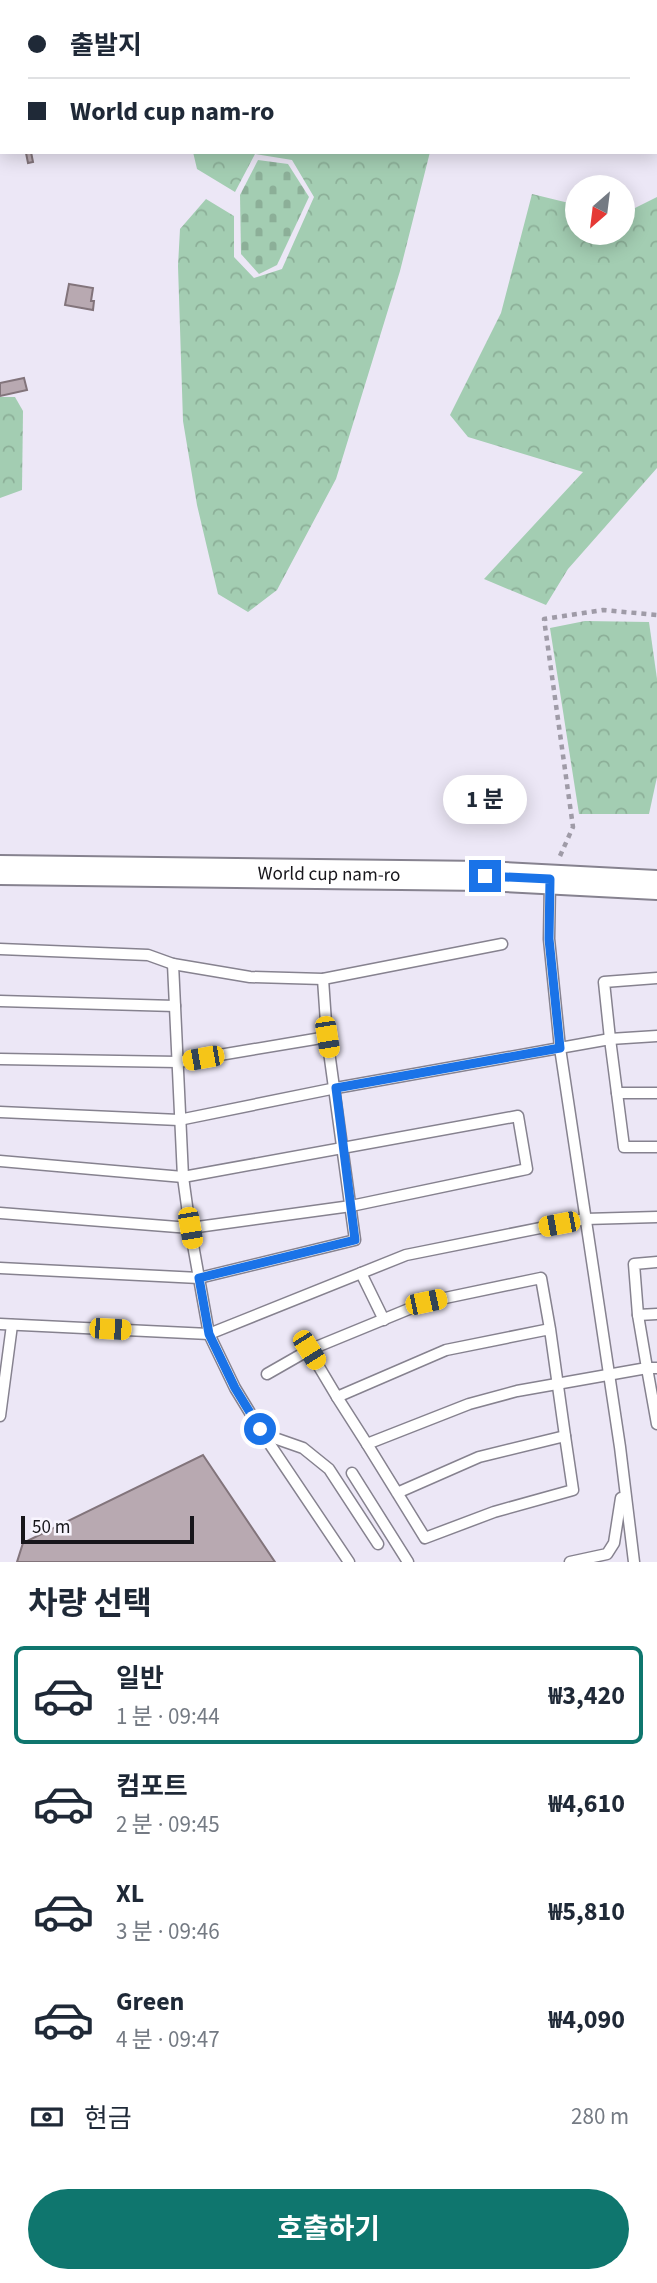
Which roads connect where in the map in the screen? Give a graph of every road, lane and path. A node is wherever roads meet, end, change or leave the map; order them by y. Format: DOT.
graph roads {
  1 [pos="657,615"];
  2 [pos="0,870"];
  3 [pos="550,879"];
  4 [pos="657,886"];
  5 [pos="502,944"];
  6 [pos="0,949"];
  7 [pos="173,964"];
  8 [pos="657,978"];
  9 [pos="323,979"];
  10 [pos="0,1001"];
  11 [pos="175,1006"];
  12 [pos="657,1036"];
  13 [pos="327,1037"];
  14 [pos="610,1039"];
  15 [pos="560,1048"];
  16 [pos="0,1059"];
  17 [pos="178,1062"];
  18 [pos="336,1088"];
  19 [pos="617,1093"];
  20 [pos="657,1093"];
  21 [pos="0,1112"];
  22 [pos="179,1120"];
  23 [pos="344,1147"];
  24 [pos="657,1147"];
  25 [pos="0,1161"];
  26 [pos="183,1177"];
  27 [pos="351,1206"];
  28 [pos="0,1213"];
  29 [pos="657,1217"];
  30 [pos="585,1219"];
  31 [pos="190,1228"];
  32 [pos="657,1262"];
  33 [pos="0,1268"];
  34 [pos="361,1273"];
  35 [pos="199,1278"];
  36 [pos="657,1314"];
  37 [pos="638,1315"];
  38 [pos="384,1320"];
  39 [pos="0,1324"];
  40 [pos="12,1325"];
  41 [pos="550,1329"];
  42 [pos="209,1334"];
  43 [pos="309,1350"];
  44 [pos="652,1368"];
  45 [pos="267,1374"];
  46 [pos="609,1374"];
  47 [pos="557,1383"];
  48 [pos="337,1397"];
  49 [pos="0,1416"];
  50 [pos="657,1424"];
  51 [pos="263,1434"];
  52 [pos="565,1436"];
  53 [pos="367,1444"];
  54 [pos="352,1473"];
  55 [pos="624,1483"];
  56 [pos="397,1493"];
  57 [pos="378,1544"];
  58 [pos="349,1562"];
  59 [pos="408,1562"];
  60 [pos="570,1562"];
  61 [pos="634,1562"];
  1 -- 3 [label="path"];
  2 -- 3 [label="street, World cup nam-ro"];
  3 -- 4 [label="street, World cup nam-ro"];
  3 -- 15 [label="lane"];
  5 -- 9 [label="lane"];
  6 -- 7 [label="lane"];
  7 -- 9 [label="lane"];
  7 -- 11 [label="lane"];
  8 -- 14 [label="lane"];
  9 -- 13 [label="lane"];
  10 -- 11 [label="lane"];
  11 -- 17 [label="lane"];
  12 -- 14 [label="lane"];
  13 -- 17 [label="lane"];
  13 -- 18 [label="lane"];
  14 -- 15 [label="lane"];
  14 -- 19 [label="lane"];
  15 -- 18 [label="lane"];
  15 -- 30 [label="lane"];
  16 -- 17 [label="lane"];
  17 -- 22 [label="lane"];
  18 -- 22 [label="lane"];
  18 -- 23 [label="lane"];
  19 -- 20 [label="lane"];
  19 -- 24 [label="lane"];
  21 -- 22 [label="lane"];
  22 -- 26 [label="lane"];
  23 -- 26 [label="lane"];
  23 -- 27 [label="lane"];
  23 -- 27 [label="lane"];
  25 -- 26 [label="lane"];
  26 -- 31 [label="lane"];
  27 -- 31 [label="lane"];
  27 -- 35 [label="lane"];
  28 -- 31 [label="lane"];
  29 -- 30 [label="lane"];
  30 -- 34 [label="lane"];
  30 -- 46 [label="lane"];
  31 -- 35 [label="lane"];
  32 -- 37 [label="lane"];
  33 -- 35 [label="lane"];
  34 -- 38 [label="lane"];
  34 -- 42 [label="lane"];
  35 -- 42 [label="lane"];
  36 -- 37 [label="lane"];
  37 -- 44 [label="lane"];
  38 -- 41 [label="lane"];
  38 -- 43 [label="lane"];
  39 -- 40 [label="lane"];
  40 -- 42 [label="lane"];
  40 -- 49 [label="lane"];
  41 -- 47 [label="lane"];
  41 -- 48 [label="lane"];
  42 -- 51 [label="lane"];
  43 -- 45 [label="lane"];
  43 -- 48 [label="lane"];
  44 -- 46 [label="lane"];
  44 -- 50 [label="lane"];
  46 -- 47 [label="lane"];
  46 -- 55 [label="lane"];
  47 -- 52 [label="lane"];
  47 -- 53 [label="lane"];
  48 -- 53 [label="lane"];
  51 -- 57 [label="lane"];
  51 -- 58 [label="lane"];
  52 -- 56 [label="lane"];
  52 -- 56 [label="lane"];
  53 -- 56 [label="lane"];
  54 -- 59 [label="lane"];
  55 -- 60 [label="lane"];
  55 -- 61 [label="lane"];
}
